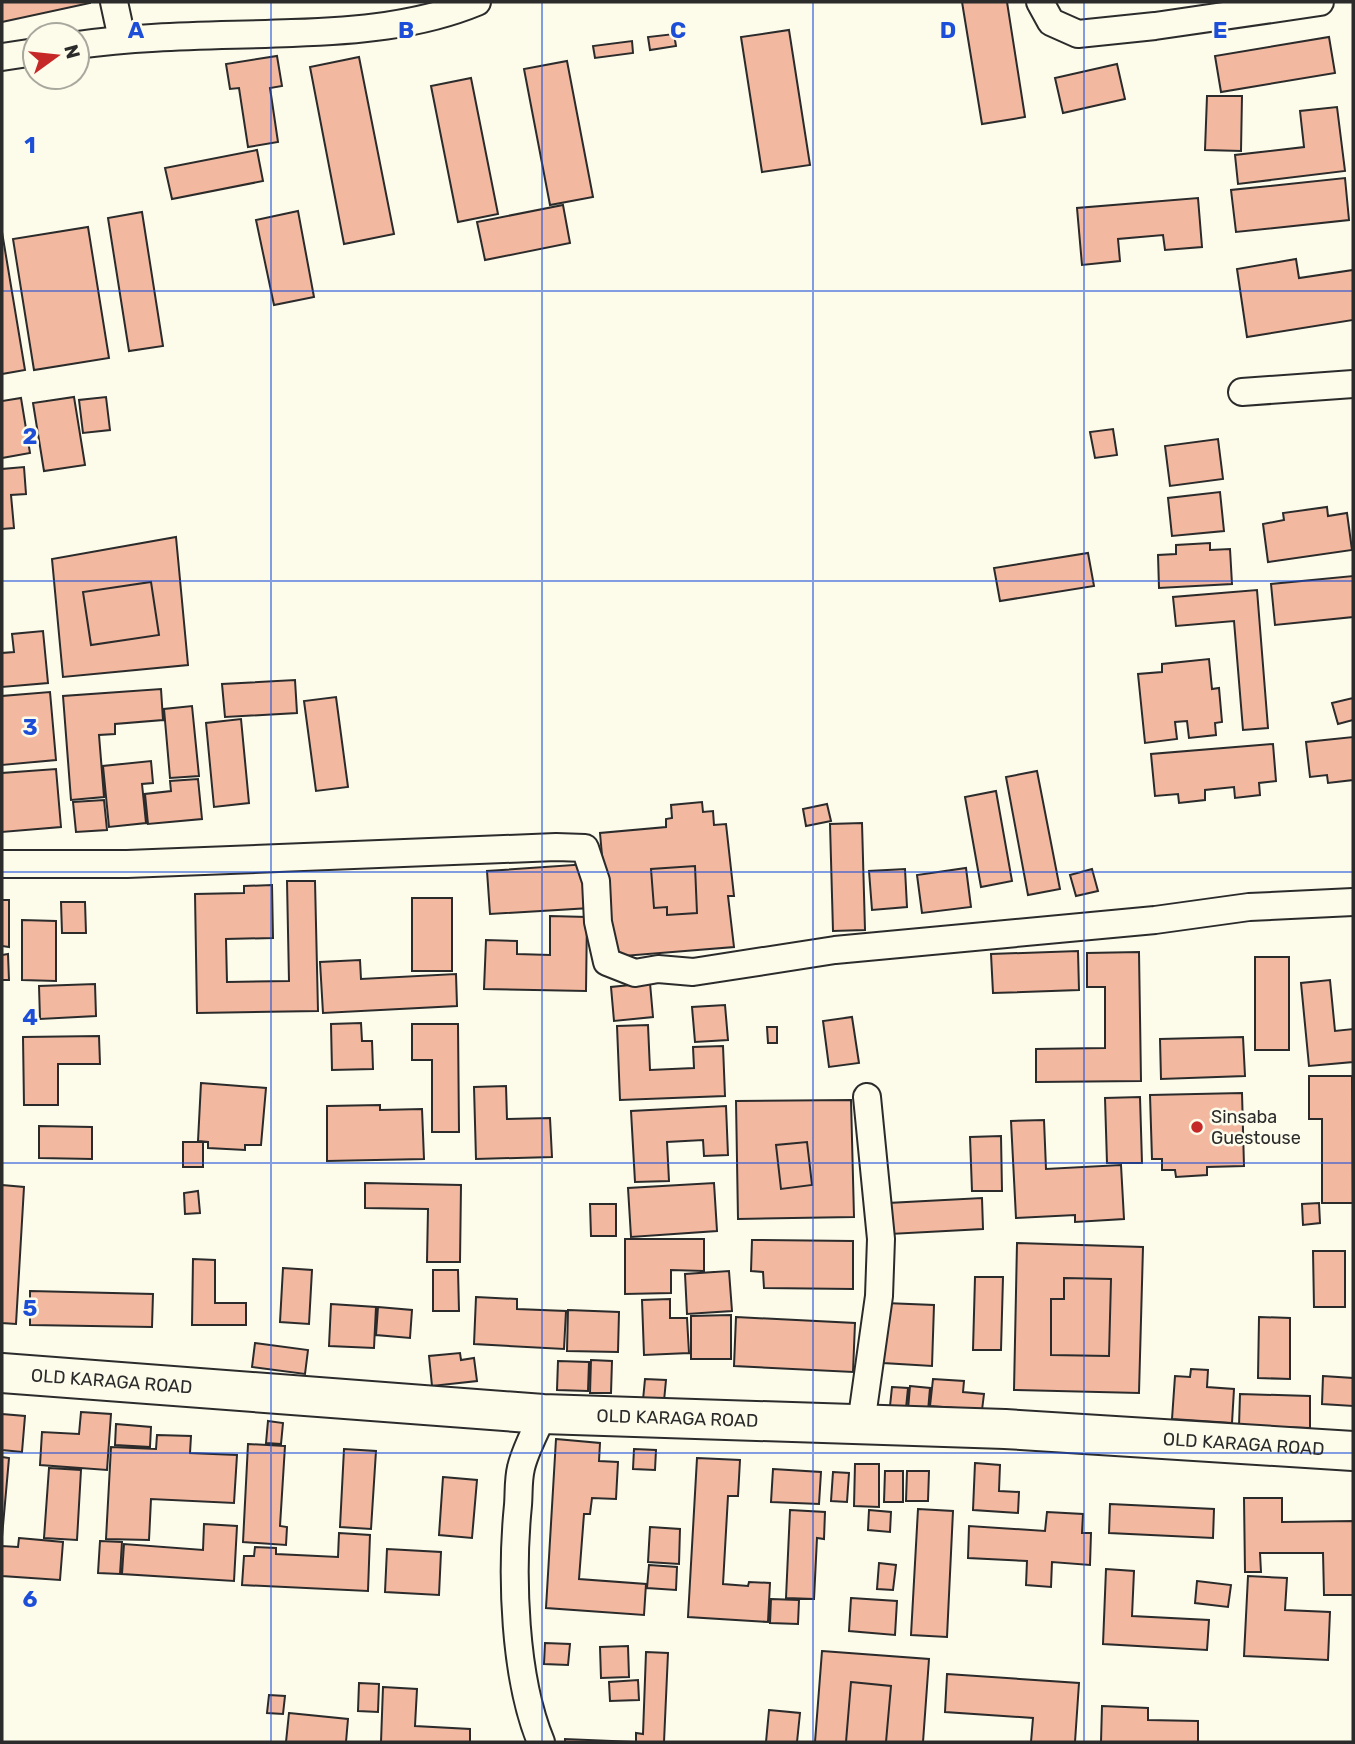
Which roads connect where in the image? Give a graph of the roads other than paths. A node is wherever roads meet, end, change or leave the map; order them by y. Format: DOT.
graph roads {
  1 [pos="114,2"];
  2 [pos="477,2"];
  3 [pos="1040,2"];
  4 [pos="1321,2"];
  5 [pos="122,38"];
  6 [pos="91,43"];
  7 [pos="21,54"];
  8 [pos="2,57"];
  9 [pos="1353,384"];
  10 [pos="1242,392"];
  11 [pos="2,864"];
  12 [pos="1353,902"];
  13 [pos="867,1097"];
  14 [pos="2,1373"];
  15 [pos="543,1414"];
  16 [pos="861,1424"];
  17 [pos="1353,1451"];
  18 [pos="541,1742"];
  1 -- 5 [label="street"];
  2 -- 5 [label="street"];
  3 -- 4 [label="street"];
  5 -- 6 [label="street"];
  7 -- 8 [label="street"];
  9 -- 10 [label="street"];
  11 -- 12 [label="street"];
  13 -- 16 [label="street"];
  14 -- 15 [label="street, OLD KARAGA ROAD"];
  15 -- 16 [label="street, OLD KARAGA ROAD"];
  15 -- 18 [label="street"];
  16 -- 17 [label="street, OLD KARAGA ROAD"];
}
